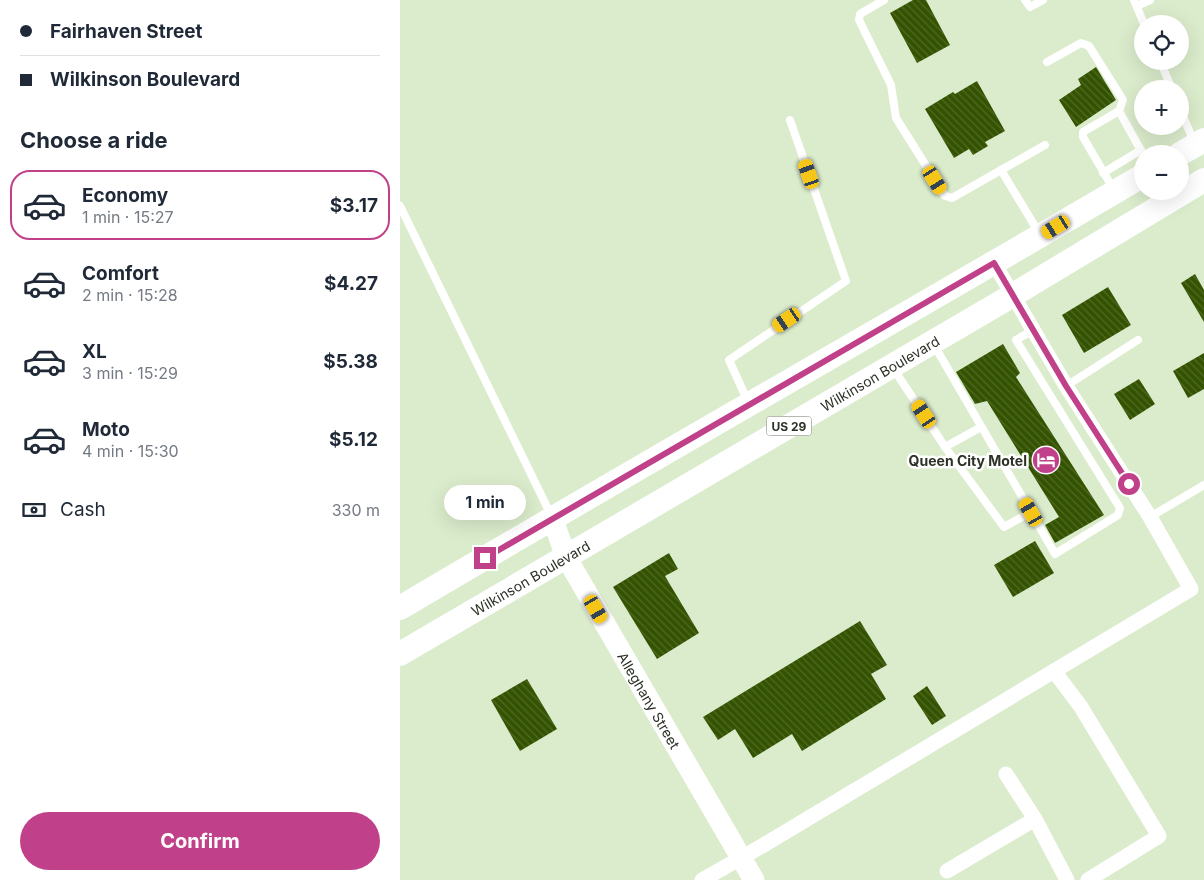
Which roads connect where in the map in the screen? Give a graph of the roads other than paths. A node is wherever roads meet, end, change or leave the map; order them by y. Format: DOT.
graph roads {
  1 [pos="884,0"];
  2 [pos="1025,0"];
  3 [pos="1043,0"];
  4 [pos="1150,0"];
  5 [pos="1136,3"];
  6 [pos="1141,15"];
  7 [pos="1047,62"];
  8 [pos="1119,111"];
  9 [pos="790,120"];
  10 [pos="1045,145"];
  11 [pos="1138,145"];
  12 [pos="1134,160"];
  13 [pos="1001,170"];
  14 [pos="1134,178"];
  15 [pos="1204,180"];
  16 [pos="1109,183"];
  17 [pos="400,206"];
  18 [pos="1041,236"];
  19 [pos="994,263"];
  20 [pos="1013,295"];
  21 [pos="1033,330"];
  22 [pos="1138,340"];
  23 [pos="933,342"];
  24 [pos="892,366"];
  25 [pos="1066,386"];
  26 [pos="749,404"];
  27 [pos="981,427"];
  28 [pos="945,447"];
  29 [pos="1204,486"];
  30 [pos="1031,512"];
  31 [pos="1150,516"];
  32 [pos="552,517"];
  33 [pos="566,557"];
  34 [pos="400,608"];
  35 [pos="400,654"];
  36 [pos="1054,671"];
  37 [pos="1006,774"];
  38 [pos="1036,819"];
  39 [pos="741,857"];
  40 [pos="946,871"];
  41 [pos="702,880"];
  42 [pos="754,880"];
  43 [pos="1067,880"];
  44 [pos="1088,880"];
  1 -- 13 [label="lane"];
  2 -- 3 [label="lane"];
  4 -- 5 [label="lane"];
  5 -- 6 [label="lane"];
  7 -- 8 [label="lane"];
  8 -- 11 [label="lane"];
  8 -- 16 [label="lane"];
  9 -- 26 [label="lane"];
  10 -- 13 [label="lane"];
  12 -- 16 [label="lane"];
  13 -- 18 [label="lane"];
  14 -- 16 [label="main road, US 29"];
  15 -- 20 [label="main road, Wilkinson Boulevard / US 29"];
  16 -- 18 [label="main road, US 29"];
  17 -- 32 [label="lane"];
  18 -- 19 [label="main road, US 29"];
  19 -- 20 [label="street"];
  19 -- 26 [label="main road, US 29"];
  20 -- 21 [label="street"];
  20 -- 23 [label="main road, Wilkinson Boulevard / US 29"];
  21 -- 25 [label="street"];
  21 -- 30 [label="lane"];
  22 -- 25 [label="lane"];
  23 -- 24 [label="main road, Wilkinson Boulevard / US 29"];
  23 -- 27 [label="lane"];
  24 -- 28 [label="lane"];
  24 -- 33 [label="main road, Wilkinson Boulevard / US 29"];
  25 -- 31 [label="street"];
  26 -- 32 [label="main road, US 29"];
  27 -- 28 [label="lane"];
  27 -- 30 [label="lane"];
  28 -- 30 [label="lane"];
  29 -- 31 [label="lane"];
  31 -- 36 [label="street"];
  32 -- 33 [label="street, Alleghany Street"];
  32 -- 34 [label="main road, US 29"];
  33 -- 35 [label="main road, Wilkinson Boulevard / US 29"];
  33 -- 39 [label="street, Alleghany Street"];
  36 -- 39 [label="street"];
  36 -- 44 [label="street"];
  37 -- 38 [label="street"];
  38 -- 40 [label="street"];
  38 -- 43 [label="street"];
  39 -- 41 [label="street"];
  39 -- 42 [label="street, Alleghany Street"];
}
